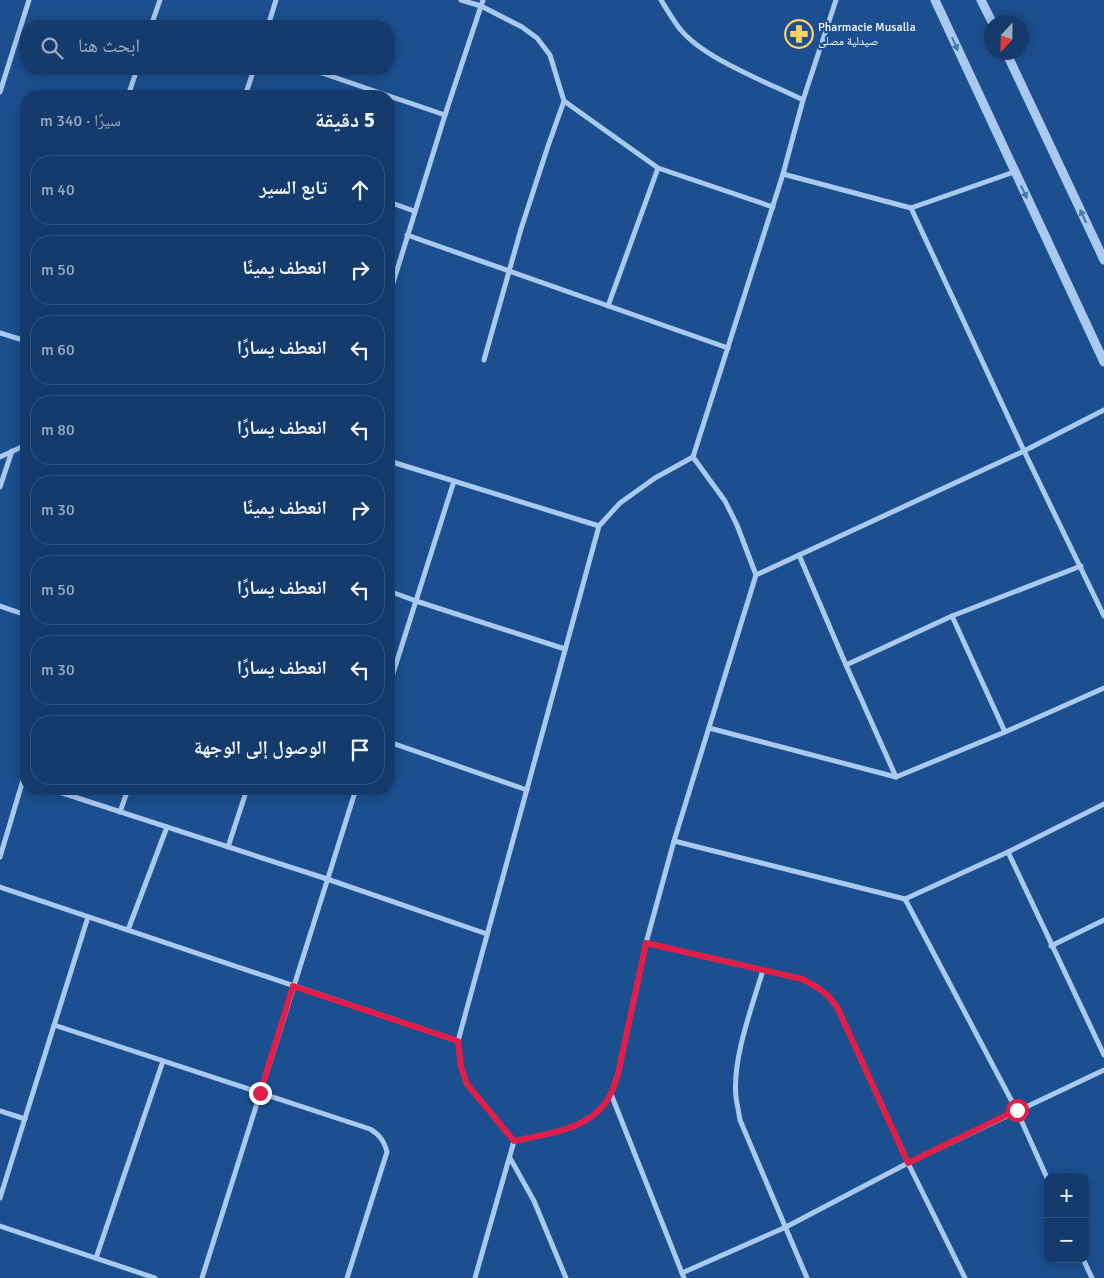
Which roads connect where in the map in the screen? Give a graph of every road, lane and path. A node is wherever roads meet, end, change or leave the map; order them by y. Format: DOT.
graph roads {
  1 [pos="29,0"];
  2 [pos="160,0"];
  3 [pos="276,0"];
  4 [pos="461,0"];
  5 [pos="483,0"];
  6 [pos="661,0"];
  7 [pos="836,0"];
  8 [pos="935,0"];
  9 [pos="981,0"];
  10 [pos="481,6"];
  11 [pos="988,15"];
  12 [pos="23,20"];
  13 [pos="153,20"];
  14 [pos="270,20"];
  15 [pos="20,29"];
  16 [pos="1010,60"];
  17 [pos="135,75"];
  18 [pos="252,75"];
  19 [pos="328,75"];
  20 [pos="130,90"];
  21 [pos="247,90"];
  22 [pos="372,90"];
  23 [pos="0,92"];
  24 [pos="395,98"];
  25 [pos="804,100"];
  26 [pos="564,101"];
  27 [pos="445,115"];
  28 [pos="658,168"];
  29 [pos="1014,172"];
  30 [pos="783,174"];
  31 [pos="395,204"];
  32 [pos="772,207"];
  33 [pos="911,208"];
  34 [pos="414,211"];
  35 [pos="407,235"];
  36 [pos="1104,260"];
  37 [pos="510,272"];
  38 [pos="395,276"];
  39 [pos="608,306"];
  40 [pos="0,333"];
  41 [pos="20,339"];
  42 [pos="728,348"];
  43 [pos="484,360"];
  44 [pos="1104,362"];
  45 [pos="1104,410"];
  46 [pos="20,448"];
  47 [pos="12,451"];
  48 [pos="1024,451"];
  49 [pos="0,457"];
  50 [pos="693,457"];
  51 [pos="395,463"];
  52 [pos="454,481"];
  53 [pos="0,487"];
  54 [pos="599,526"];
  55 [pos="798,555"];
  56 [pos="1080,566"];
  57 [pos="756,575"];
  58 [pos="395,593"];
  59 [pos="416,602"];
  60 [pos="0,606"];
  61 [pos="20,613"];
  62 [pos="952,616"];
  63 [pos="1104,616"];
  64 [pos="565,648"];
  65 [pos="846,665"];
  66 [pos="395,667"];
  67 [pos="1104,688"];
  68 [pos="709,728"];
  69 [pos="1005,732"];
  70 [pos="395,744"];
  71 [pos="896,777"];
  72 [pos="526,790"];
  73 [pos="20,795"];
  74 [pos="68,795"];
  75 [pos="126,795"];
  76 [pos="245,795"];
  77 [pos="354,795"];
  78 [pos="1104,804"];
  79 [pos="120,812"];
  80 [pos="167,827"];
  81 [pos="674,841"];
  82 [pos="228,847"];
  83 [pos="1008,852"];
  84 [pos="0,857"];
  85 [pos="327,879"];
  86 [pos="0,887"];
  87 [pos="905,899"];
  88 [pos="88,917"];
  89 [pos="1104,920"];
  90 [pos="128,930"];
  91 [pos="487,934"];
  92 [pos="646,943"];
  93 [pos="1051,946"];
  94 [pos="763,970"];
  95 [pos="293,986"];
  96 [pos="54,1025"];
  97 [pos="458,1041"];
  98 [pos="1104,1055"];
  99 [pos="163,1061"];
  100 [pos="1104,1070"];
  101 [pos="260,1093"];
  102 [pos="611,1094"];
  103 [pos="1017,1110"];
  104 [pos="0,1111"];
  105 [pos="25,1119"];
  106 [pos="514,1141"];
  107 [pos="510,1158"];
  108 [pos="908,1163"];
  109 [pos="1045,1173"];
  110 [pos="0,1198"];
  111 [pos="0,1226"];
  112 [pos="786,1227"];
  113 [pos="96,1258"];
  114 [pos="1085,1263"];
  115 [pos="683,1276"];
  116 [pos="155,1278"];
  117 [pos="202,1278"];
  118 [pos="347,1278"];
  119 [pos="475,1278"];
  120 [pos="566,1278"];
  121 [pos="807,1278"];
  122 [pos="965,1278"];
  123 [pos="1092,1278"];
  1 -- 12 [label="street"];
  2 -- 13 [label="street"];
  3 -- 14 [label="street"];
  4 -- 10 [label="street"];
  5 -- 10 [label="street"];
  6 -- 25 [label="street"];
  7 -- 25 [label="street"];
  8 -- 29 [label="street, one-way"];
  9 -- 11 [label="street"];
  10 -- 26 [label="street"];
  10 -- 27 [label="street"];
  15 -- 23 [label="street"];
  36 -- 16 [label="street, one-way"];
  17 -- 20 [label="street"];
  18 -- 21 [label="street"];
  19 -- 22 [label="street"];
  24 -- 27 [label="street"];
  25 -- 30 [label="street"];
  26 -- 28 [label="street"];
  26 -- 37 [label="street"];
  27 -- 34 [label="street"];
  28 -- 32 [label="street"];
  28 -- 39 [label="street"];
  29 -- 33 [label="street"];
  29 -- 44 [label="street, one-way"];
  30 -- 32 [label="street"];
  30 -- 33 [label="street"];
  31 -- 34 [label="street"];
  32 -- 42 [label="street"];
  33 -- 48 [label="street"];
  34 -- 35 [label="street"];
  35 -- 37 [label="street"];
  35 -- 38 [label="street"];
  37 -- 39 [label="street"];
  37 -- 43 [label="street"];
  39 -- 42 [label="street"];
  40 -- 41 [label="street"];
  42 -- 50 [label="street"];
  45 -- 48 [label="street"];
  46 -- 47 [label="street"];
  47 -- 49 [label="street"];
  47 -- 53 [label="street"];
  48 -- 55 [label="street"];
  48 -- 56 [label="street"];
  50 -- 54 [label="street"];
  50 -- 57 [label="street"];
  51 -- 52 [label="street"];
  52 -- 54 [label="street"];
  52 -- 59 [label="street"];
  54 -- 64 [label="street"];
  55 -- 57 [label="street"];
  55 -- 65 [label="street"];
  56 -- 62 [label="street"];
  56 -- 63 [label="street"];
  57 -- 68 [label="street"];
  58 -- 59 [label="street"];
  59 -- 64 [label="street"];
  59 -- 66 [label="street"];
  60 -- 61 [label="street"];
  62 -- 65 [label="street"];
  62 -- 69 [label="street"];
  64 -- 72 [label="street"];
  65 -- 71 [label="street"];
  67 -- 69 [label="street"];
  68 -- 71 [label="street"];
  68 -- 81 [label="street"];
  69 -- 71 [label="street"];
  70 -- 72 [label="street"];
  72 -- 91 [label="street"];
  73 -- 84 [label="street"];
  74 -- 79 [label="street"];
  75 -- 79 [label="street"];
  76 -- 82 [label="street"];
  77 -- 85 [label="street"];
  78 -- 83 [label="street"];
  79 -- 80 [label="street"];
  80 -- 82 [label="street"];
  80 -- 90 [label="street"];
  81 -- 87 [label="street"];
  81 -- 92 [label="street"];
  82 -- 85 [label="street"];
  83 -- 87 [label="street"];
  83 -- 93 [label="street"];
  85 -- 91 [label="street"];
  85 -- 95 [label="street"];
  86 -- 88 [label="street"];
  87 -- 103 [label="street"];
  88 -- 90 [label="street"];
  88 -- 96 [label="street"];
  89 -- 93 [label="street"];
  90 -- 95 [label="street"];
  91 -- 97 [label="street"];
  92 -- 94 [label="street"];
  92 -- 102 [label="street"];
  93 -- 98 [label="street"];
  94 -- 108 [label="street"];
  94 -- 112 [label="street"];
  95 -- 97 [label="street"];
  95 -- 101 [label="street"];
  96 -- 99 [label="street"];
  96 -- 105 [label="street"];
  97 -- 106 [label="street"];
  99 -- 101 [label="street"];
  99 -- 113 [label="street"];
  100 -- 103 [label="street"];
  101 -- 117 [label="street"];
  101 -- 118 [label="street"];
  102 -- 106 [label="street"];
  102 -- 115 [label="street"];
  103 -- 108 [label="street"];
  103 -- 109 [label="street"];
  104 -- 105 [label="street"];
  105 -- 110 [label="street"];
  106 -- 107 [label="street"];
  107 -- 119 [label="street"];
  107 -- 120 [label="street"];
  108 -- 112 [label="street"];
  108 -- 122 [label="street"];
  111 -- 113 [label="street"];
  112 -- 115 [label="street"];
  112 -- 121 [label="street"];
  113 -- 116 [label="street"];
  114 -- 123 [label="street"];
}
